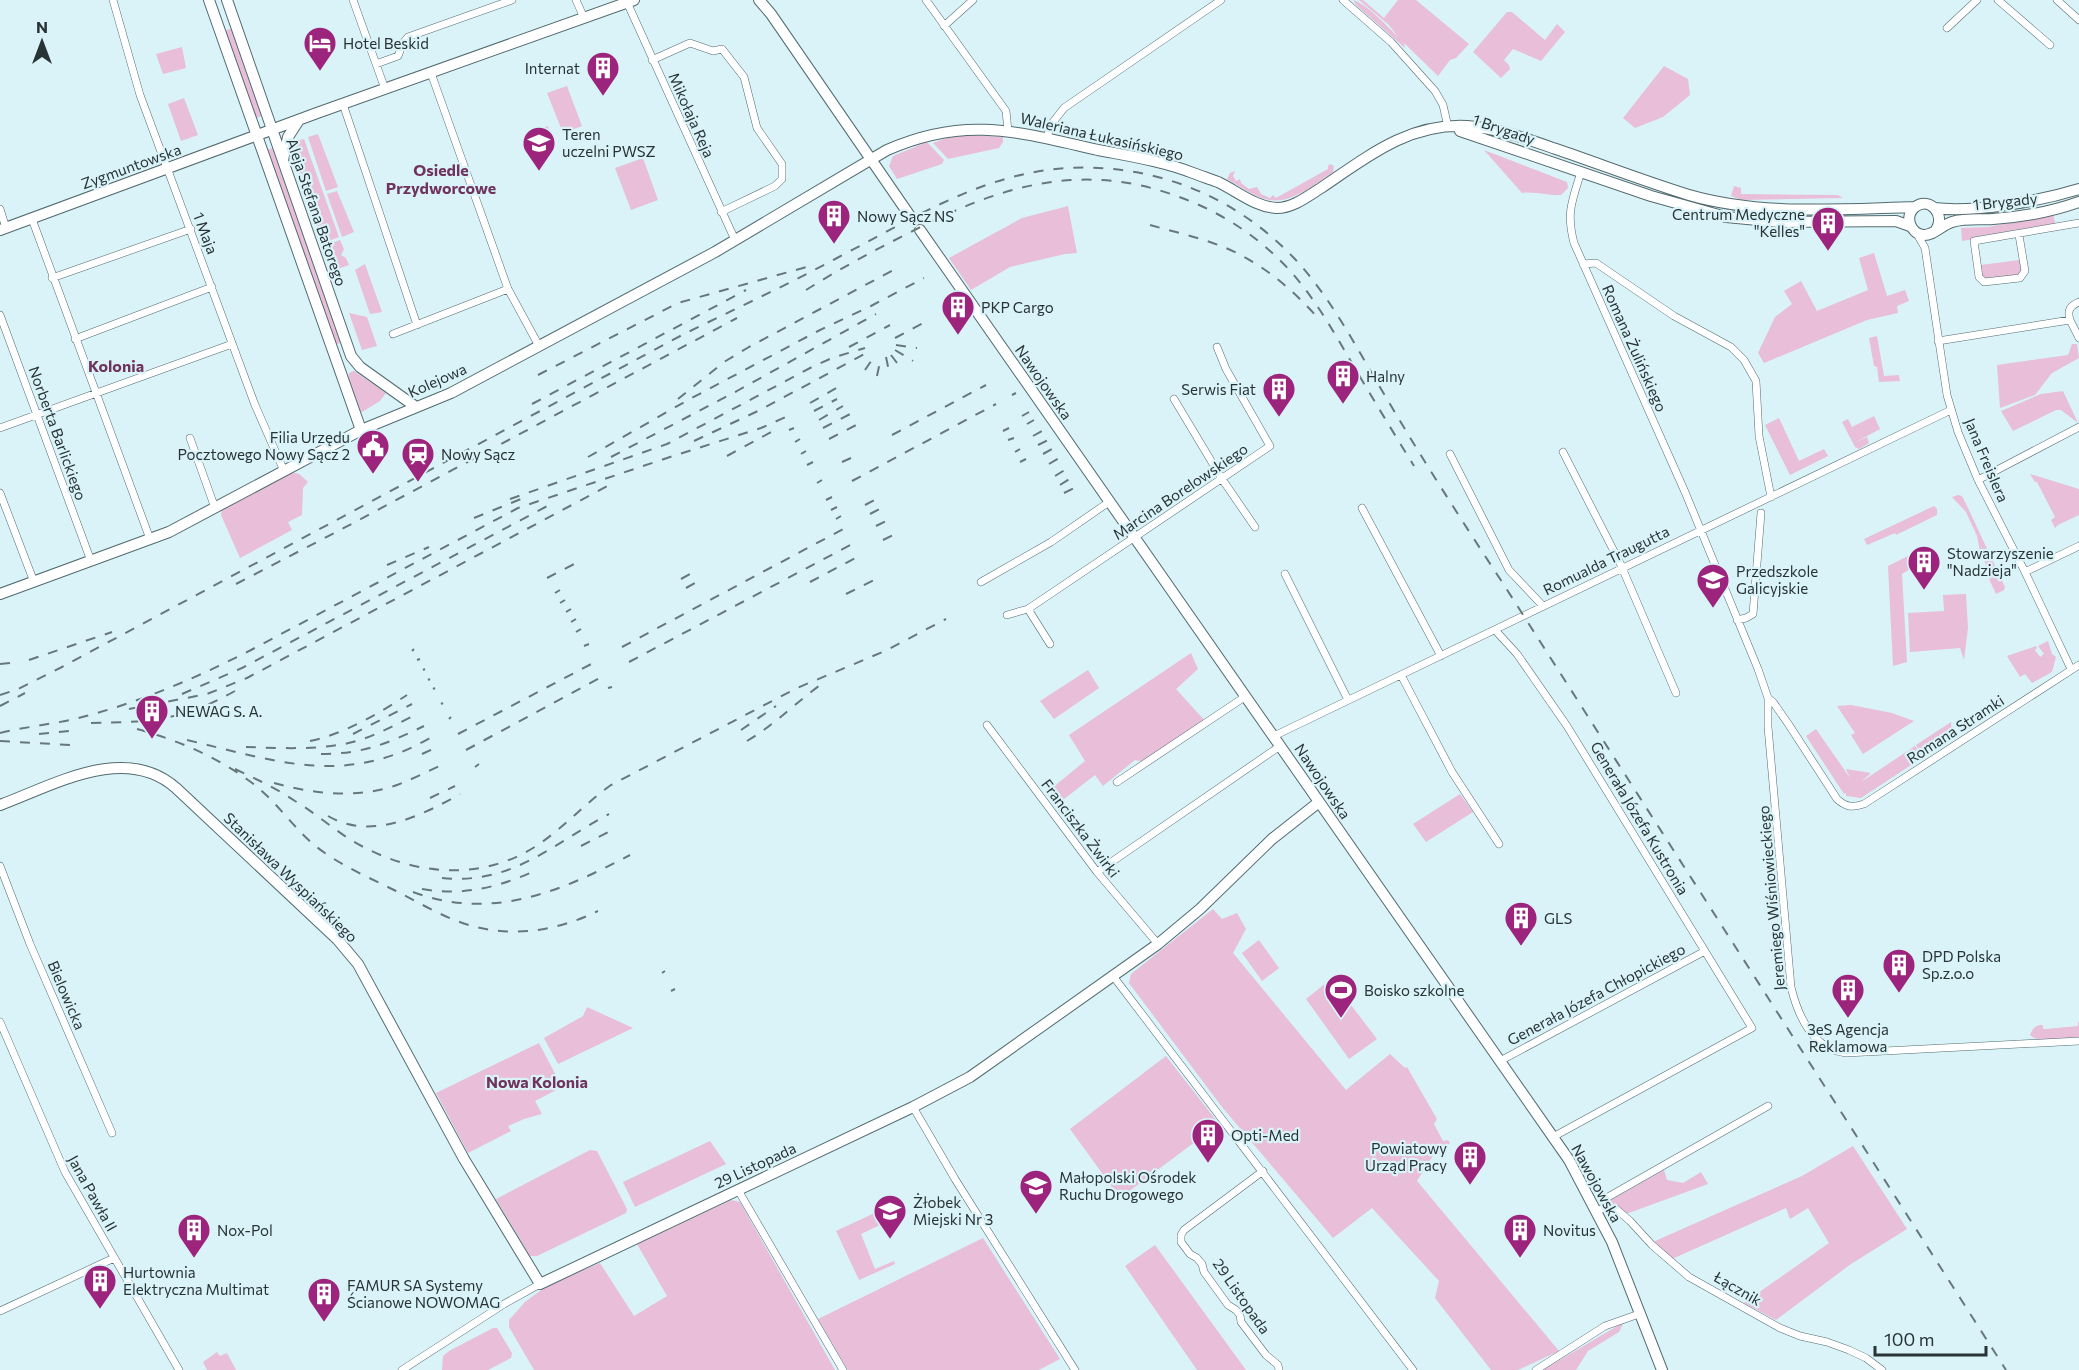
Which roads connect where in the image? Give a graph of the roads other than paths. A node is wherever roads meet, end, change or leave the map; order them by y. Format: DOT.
graph roads {
  1 [pos="113,0"];
  2 [pos="209,0"];
  3 [pos="227,0"];
  4 [pos="353,0"];
  5 [pos="512,0"];
  6 [pos="576,0"];
  7 [pos="759,0"];
  8 [pos="764,0"];
  9 [pos="926,0"];
  10 [pos="973,0"];
  11 [pos="1221,0"];
  12 [pos="1343,0"];
  13 [pos="1977,0"];
  14 [pos="1998,0"];
  15 [pos="2056,0"];
  16 [pos="629,1"];
  17 [pos="771,14"];
  18 [pos="584,18"];
  19 [pos="2079,20"];
  20 [pos="944,26"];
  21 [pos="1947,28"];
  22 [pos="2050,45"];
  23 [pos="652,60"];
  24 [pos="376,63"];
  25 [pos="431,73"];
  26 [pos="385,89"];
  27 [pos="343,104"];
  28 [pos="300,120"];
  29 [pos="1448,127"];
  30 [pos="272,130"];
  31 [pos="1008,131"];
  32 [pos="256,136"];
  33 [pos="1047,139"];
  34 [pos="871,159"];
  35 [pos="1586,159"];
  36 [pos="283,163"];
  37 [pos="167,169"];
  38 [pos="1581,172"];
  39 [pos="2079,189"];
  40 [pos="2079,202"];
  41 [pos="1915,207"];
  42 [pos="1934,208"];
  43 [pos="0,210"];
  44 [pos="722,212"];
  45 [pos="910,216"];
  46 [pos="32,219"];
  47 [pos="2079,223"];
  48 [pos="3,229"];
  49 [pos="190,229"];
  50 [pos="1913,229"];
  51 [pos="920,230"];
  52 [pos="1934,232"];
  53 [pos="2019,235"];
  54 [pos="735,240"];
  55 [pos="1925,248"];
  56 [pos="1583,264"];
  57 [pos="52,278"];
  58 [pos="212,287"];
  59 [pos="508,289"];
  60 [pos="2079,302"];
  61 [pos="0,315"];
  62 [pos="2070,320"];
  63 [pos="417,325"];
  64 [pos="393,334"];
  65 [pos="2079,338"];
  66 [pos="75,339"];
  67 [pos="1938,340"];
  68 [pos="232,344"];
  69 [pos="539,346"];
  70 [pos="1217,347"];
  71 [pos="96,394"];
  72 [pos="1174,399"];
  73 [pos="416,407"];
  74 [pos="1951,410"];
  75 [pos="36,415"];
  76 [pos="2079,427"];
  77 [pos="0,428"];
  78 [pos="361,430"];
  79 [pos="190,438"];
  80 [pos="1563,452"];
  81 [pos="1450,454"];
  82 [pos="284,471"];
  83 [pos="1222,478"];
  84 [pos="1978,480"];
  85 [pos="0,493"];
  86 [pos="1771,497"];
  87 [pos="1109,502"];
  88 [pos="215,508"];
  89 [pos="1362,508"];
  90 [pos="1761,513"];
  91 [pos="1255,527"];
  92 [pos="1701,531"];
  93 [pos="1135,538"];
  94 [pos="150,539"];
  95 [pos="2079,546"];
  96 [pos="91,561"];
  97 [pos="1622,567"];
  98 [pos="2025,572"];
  99 [pos="1285,574"];
  100 [pos="34,582"];
  101 [pos="981,582"];
  102 [pos="0,594"];
  103 [pos="1543,606"];
  104 [pos="1028,609"];
  105 [pos="1007,615"];
  106 [pos="1737,620"];
  107 [pos="1495,630"];
  108 [pos="1050,644"];
  109 [pos="1441,656"];
  110 [pos="2079,664"];
  111 [pos="2071,669"];
  112 [pos="1401,675"];
  113 [pos="1676,693"];
  114 [pos="1246,696"];
  115 [pos="1768,698"];
  116 [pos="1348,700"];
  117 [pos="987,724"];
  118 [pos="1274,736"];
  119 [pos="1280,746"];
  120 [pos="1117,782"];
  121 [pos="1319,802"];
  122 [pos="0,805"];
  123 [pos="1499,844"];
  124 [pos="0,866"];
  125 [pos="1097,872"];
  126 [pos="1158,944"];
  127 [pos="1705,951"];
  128 [pos="1113,976"];
  129 [pos="0,1022"];
  130 [pos="2079,1041"];
  131 [pos="1500,1061"];
  132 [pos="1768,1106"];
  133 [pos="913,1107"];
  134 [pos="112,1133"];
  135 [pos="1553,1137"];
  136 [pos="1263,1171"];
  137 [pos="738,1190"];
  138 [pos="1600,1209"];
  139 [pos="114,1258"];
  140 [pos="540,1284"];
  141 [pos="0,1311"];
  142 [pos="1639,1314"];
  143 [pos="179,1370"];
  144 [pos="402,1370"];
  145 [pos="843,1370"];
  146 [pos="1075,1370"];
  147 [pos="1279,1370"];
  148 [pos="1413,1370"];
  149 [pos="1536,1370"];
  150 [pos="1662,1370"];
  151 [pos="1882,1370"];
  1 -- 37 [label="street, 1 Maja"];
  2 -- 32 [label="street"];
  3 -- 30 [label="street, Aleja Stefana Batorego"];
  4 -- 24 [label="street"];
  5 -- 24 [label="street"];
  6 -- 18 [label="street"];
  7 -- 17 [label="street"];
  8 -- 17 [label="street"];
  9 -- 20 [label="street"];
  10 -- 20 [label="street"];
  11 -- 33 [label="street"];
  12 -- 29 [label="street"];
  13 -- 21 [label="street"];
  14 -- 22 [label="street"];
  15 -- 19 [label="street"];
  16 -- 18 [label="street, Zygmuntowska"];
  16 -- 23 [label="street, Mikołaja Reja"];
  17 -- 34 [label="street"];
  18 -- 25 [label="street, Zygmuntowska"];
  20 -- 31 [label="street"];
  23 -- 44 [label="street, Mikołaja Reja"];
  23 -- 44 [label="street"];
  24 -- 26 [label="street"];
  25 -- 26 [label="street, Zygmuntowska"];
  25 -- 59 [label="street"];
  26 -- 27 [label="street, Zygmuntowska"];
  27 -- 28 [label="street, Zygmuntowska"];
  27 -- 63 [label="street"];
  28 -- 30 [label="street, Zygmuntowska"];
  28 -- 36 [label="street"];
  29 -- 33 [label="street, Waleriana Łukasińskiego"];
  29 -- 35 [label="street, 1 Brygady"];
  29 -- 38 [label="street, 1 Brygady"];
  30 -- 32 [label="street, Zygmuntowska"];
  30 -- 36 [label="street, Aleja Stefana Batorego"];
  31 -- 33 [label="street, Waleriana Łukasińskiego"];
  31 -- 34 [label="street, Waleriana Łukasińskiego"];
  32 -- 37 [label="street, Zygmuntowska"];
  32 -- 78 [label="street"];
  34 -- 45 [label="street"];
  34 -- 54 [label="street, Kolejowa"];
  35 -- 38 [label="street"];
  35 -- 41 [label="street, 1 Brygady"];
  36 -- 73 [label="street, Aleja Stefana Batorego"];
  37 -- 46 [label="street, Zygmuntowska"];
  37 -- 49 [label="street, 1 Maja"];
  38 -- 50 [label="street, 1 Brygady"];
  38 -- 56 [label="street, Romana Żulińskiego"];
  39 -- 42 [label="street, 1 Brygady"];
  40 -- 52 [label="street, 1 Brygady"];
  41 -- 42 [label="street"];
  41 -- 50 [label="street"];
  42 -- 52 [label="street"];
  43 -- 48 [label="street"];
  44 -- 54 [label="street, Mikołaja Reja"];
  46 -- 48 [label="street, Zygmuntowska"];
  46 -- 57 [label="street"];
  47 -- 53 [label="street"];
  49 -- 57 [label="street"];
  49 -- 58 [label="street, 1 Maja"];
  50 -- 52 [label="street"];
  50 -- 55 [label="street, Jana Freislera"];
  51 -- 87 [label="street, Nawojowska"];
  52 -- 55 [label="street"];
  53 -- 53 [label="street"];
  54 -- 69 [label="street, Kolejowa"];
  55 -- 67 [label="street, Jana Freislera"];
  56 -- 86 [label="street"];
  56 -- 92 [label="street, Romana Żulińskiego"];
  57 -- 66 [label="street"];
  58 -- 66 [label="street"];
  58 -- 68 [label="street, 1 Maja"];
  59 -- 63 [label="street"];
  59 -- 69 [label="street"];
  60 -- 62 [label="street"];
  61 -- 75 [label="street, Norberta Barlickiego"];
  62 -- 65 [label="street"];
  62 -- 67 [label="street"];
  63 -- 64 [label="street"];
  66 -- 71 [label="street"];
  67 -- 74 [label="street, Jana Freislera"];
  68 -- 71 [label="street"];
  68 -- 82 [label="street, 1 Maja"];
  69 -- 73 [label="street, Kolejowa"];
  70 -- 83 [label="street, Marcina Borelowskiego"];
  71 -- 75 [label="street"];
  71 -- 94 [label="street"];
  72 -- 83 [label="street"];
  73 -- 78 [label="street, Kolejowa"];
  74 -- 84 [label="street, Jana Freislera"];
  74 -- 86 [label="street, Romualda Traugutta"];
  75 -- 77 [label="street"];
  75 -- 96 [label="street, Norberta Barlickiego"];
  76 -- 84 [label="street"];
  78 -- 82 [label="street, Kolejowa"];
  79 -- 88 [label="street"];
  80 -- 97 [label="street"];
  81 -- 103 [label="street"];
  82 -- 88 [label="street, Kolejowa"];
  83 -- 91 [label="street"];
  83 -- 93 [label="street, Marcina Borelowskiego"];
  84 -- 98 [label="street, Jana Freislera"];
  85 -- 100 [label="street"];
  86 -- 92 [label="street, Romualda Traugutta"];
  87 -- 93 [label="street, Nawojowska"];
  87 -- 101 [label="street"];
  88 -- 94 [label="street, Kolejowa"];
  89 -- 109 [label="street"];
  90 -- 106 [label="street"];
  92 -- 97 [label="street, Romualda Traugutta"];
  92 -- 106 [label="street, Romana Żulińskiego"];
  93 -- 104 [label="street, Marcina Borelowskiego"];
  93 -- 114 [label="street, Nawojowska"];
  94 -- 96 [label="street, Kolejowa"];
  95 -- 98 [label="street"];
  96 -- 100 [label="street, Kolejowa"];
  97 -- 103 [label="street, Romualda Traugutta"];
  97 -- 113 [label="street"];
  98 -- 111 [label="street, Jana Freislera"];
  99 -- 116 [label="street"];
  100 -- 102 [label="street, Kolejowa"];
  103 -- 107 [label="street, Romualda Traugutta"];
  104 -- 105 [label="street, Marcina Borelowskiego"];
  104 -- 108 [label="street"];
  106 -- 115 [label="street, Romana Żulińskiego"];
  107 -- 109 [label="street, Romualda Traugutta"];
  107 -- 127 [label="street, Generała Józefa Kustronia"];
  109 -- 112 [label="street, Romualda Traugutta"];
  110 -- 111 [label="street, Romana Stramki"];
  111 -- 115 [label="street, Romana Stramki"];
  112 -- 116 [label="street, Romualda Traugutta"];
  112 -- 123 [label="street"];
  114 -- 118 [label="street, Nawojowska"];
  114 -- 120 [label="street"];
  115 -- 130 [label="street, Jeremiego Wiśniowieckiego"];
  116 -- 118 [label="street, Romualda Traugutta"];
  117 -- 125 [label="street, Franciszka Żwirki"];
  118 -- 119 [label="street, Nawojowska"];
  119 -- 121 [label="street, Nawojowska"];
  119 -- 125 [label="street"];
  121 -- 126 [label="street, 29 Listopada"];
  121 -- 131 [label="street, Nawojowska"];
  122 -- 140 [label="street, Stanisława Wyspiańskiego"];
  124 -- 134 [label="street, Bielowicka"];
  125 -- 126 [label="street, Franciszka Żwirki"];
  126 -- 128 [label="street, 29 Listopada"];
  127 -- 131 [label="street, Generała Józefa Chłopickiego"];
  127 -- 135 [label="street, Generała Józefa Kustronia"];
  128 -- 133 [label="street, 29 Listopada"];
  128 -- 136 [label="street"];
  129 -- 139 [label="street, Jana Pawła II"];
  131 -- 135 [label="street, Nawojowska"];
  132 -- 138 [label="street"];
  133 -- 137 [label="street, 29 Listopada"];
  133 -- 146 [label="street"];
  135 -- 138 [label="street, Nawojowska"];
  136 -- 147 [label="street, 29 Listopada"];
  136 -- 148 [label="street"];
  137 -- 140 [label="street, 29 Listopada"];
  137 -- 145 [label="street"];
  138 -- 142 [label="street, Nawojowska"];
  138 -- 151 [label="street, Łącznik"];
  139 -- 141 [label="street"];
  139 -- 143 [label="street, Jana Pawła II"];
  140 -- 144 [label="street, 29 Listopada"];
  142 -- 149 [label="street"];
  142 -- 150 [label="street, Nawojowska"];
}
